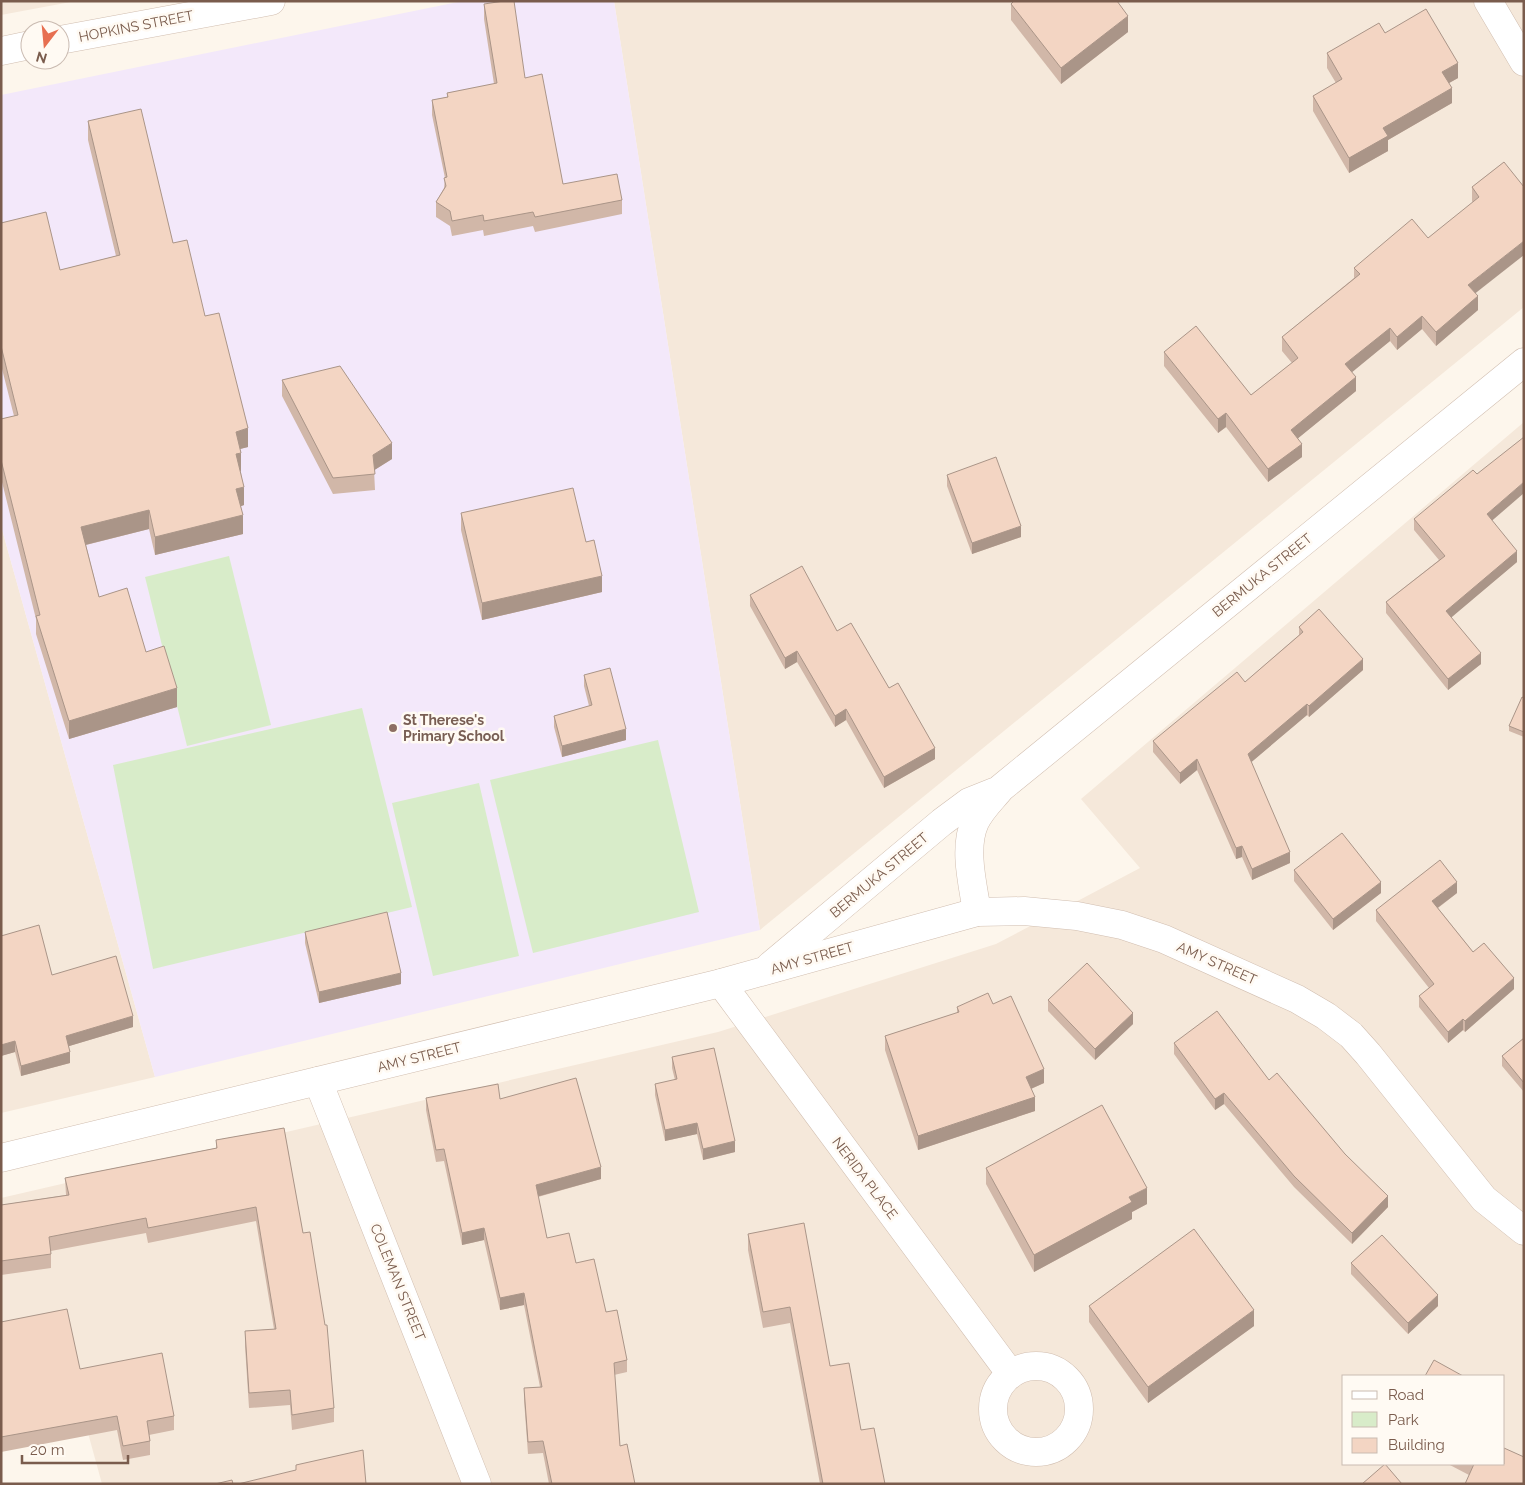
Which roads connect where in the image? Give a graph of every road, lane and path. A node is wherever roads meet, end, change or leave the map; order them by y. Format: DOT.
graph roads {
  1 [pos="272,1"];
  2 [pos="1488,1"];
  3 [pos="230,5"];
  4 [pos="70,38"];
  5 [pos="20,47"];
  6 [pos="1,51"];
  7 [pos="1524,62"];
  8 [pos="1524,362"];
  9 [pos="1001,788"];
  10 [pos="977,912"];
  11 [pos="763,972"];
  12 [pos="721,984"];
  13 [pos="318,1081"];
  14 [pos="1,1158"];
  15 [pos="1524,1231"];
  16 [pos="1010,1374"];
  17 [pos="477,1484"];
  1 -- 3 [label="street, HOPKINS STREET"];
  2 -- 7 [label="street"];
  3 -- 4 [label="street, HOPKINS STREET"];
  5 -- 6 [label="street"];
  8 -- 9 [label="street, BERMUKA STREET"];
  9 -- 10 [label="street, BERMUKA STREET"];
  9 -- 11 [label="street, BERMUKA STREET"];
  10 -- 11 [label="street, AMY STREET"];
  10 -- 15 [label="street, AMY STREET"];
  11 -- 12 [label="street, AMY STREET"];
  12 -- 13 [label="street, AMY STREET"];
  12 -- 16 [label="street, NERIDA PLACE"];
  13 -- 14 [label="street, AMY STREET"];
  13 -- 17 [label="street, COLEMAN STREET"];
}
